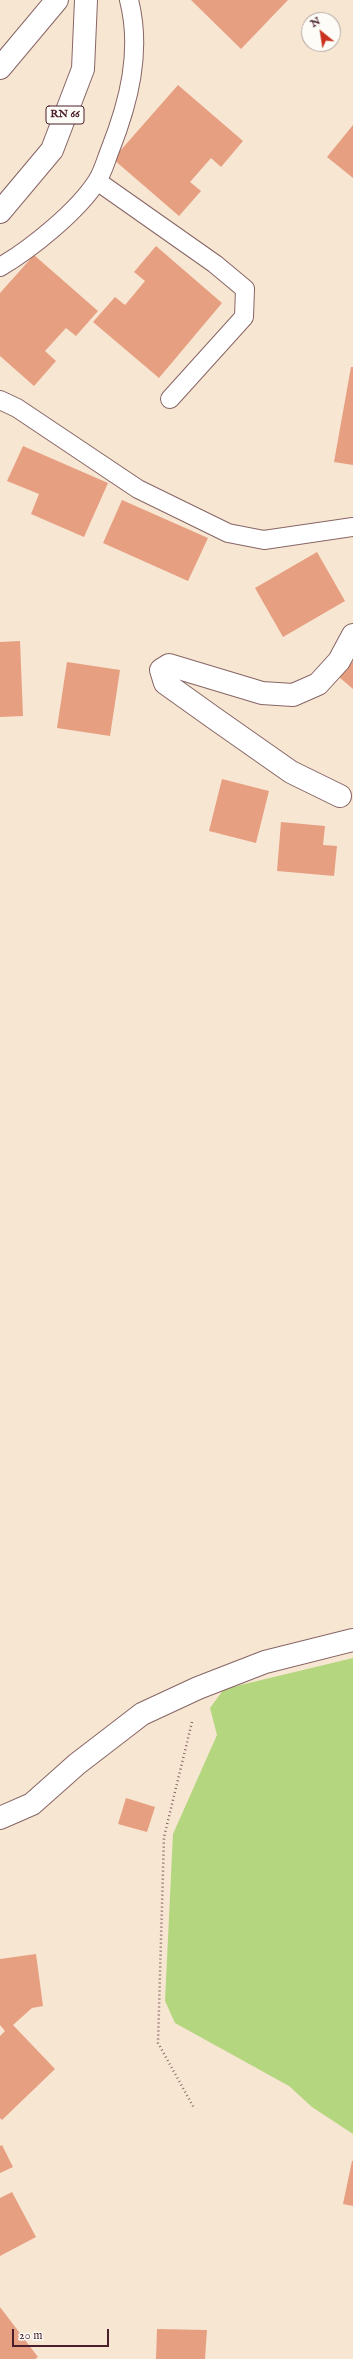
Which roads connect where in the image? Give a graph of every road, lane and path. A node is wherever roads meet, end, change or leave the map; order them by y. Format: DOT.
graph roads {
  1 [pos="57,0"];
  2 [pos="86,0"];
  3 [pos="129,0"];
  4 [pos="0,68"];
  5 [pos="98,181"];
  6 [pos="0,212"];
  7 [pos="0,266"];
  8 [pos="170,399"];
  9 [pos="0,400"];
  10 [pos="353,527"];
  11 [pos="353,635"];
  12 [pos="340,796"];
  13 [pos="353,1640"];
  14 [pos="205,1685"];
  15 [pos="0,1818"];
  16 [pos="194,2108"];
  1 -- 4 [label="street"];
  2 -- 6 [label="street, RN 66"];
  3 -- 5 [label="lane"];
  5 -- 7 [label="lane"];
  5 -- 8 [label="lane"];
  9 -- 10 [label="lane"];
  11 -- 12 [label="street"];
  13 -- 14 [label="street"];
  14 -- 15 [label="street"];
  14 -- 16 [label="path"];
}
